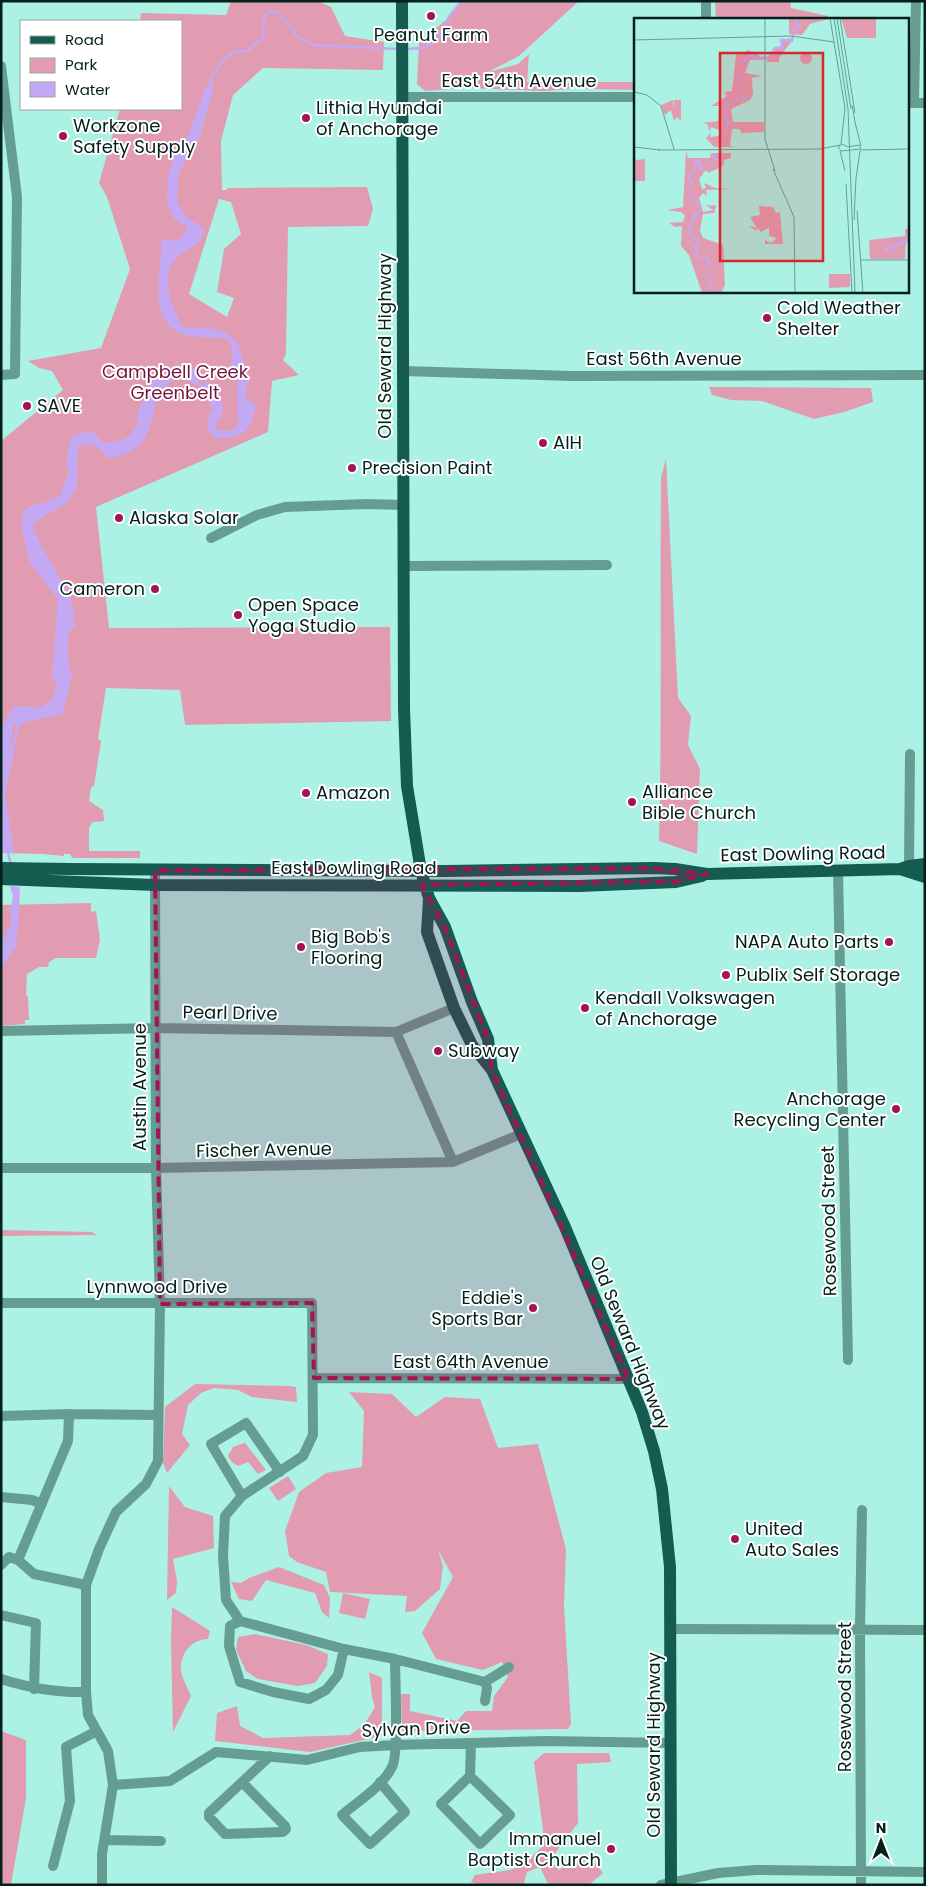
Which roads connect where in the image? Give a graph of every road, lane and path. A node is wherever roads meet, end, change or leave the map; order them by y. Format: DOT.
graph roads {
  1 [pos="402,1"];
  2 [pos="706,1"];
  3 [pos="916,1"];
  4 [pos="706,18"];
  5 [pos="1,66"];
  6 [pos="2,85"];
  7 [pos="402,97"];
  8 [pos="634,97"];
  9 [pos="915,103"];
  10 [pos="403,371"];
  11 [pos="1,374"];
  12 [pos="925,375"];
  13 [pos="403,506"];
  14 [pos="211,538"];
  15 [pos="607,565"];
  16 [pos="404,566"];
  17 [pos="910,754"];
  18 [pos="925,864"];
  19 [pos="1,868"];
  20 [pos="904,868"];
  21 [pos="155,870"];
  22 [pos="421,871"];
  23 [pos="838,871"];
  24 [pos="706,874"];
  25 [pos="44,875"];
  26 [pos="1,878"];
  27 [pos="925,878"];
  28 [pos="155,885"];
  29 [pos="425,885"];
  30 [pos="429,898"];
  31 [pos="454,1008"];
  32 [pos="157,1028"];
  33 [pos="1,1031"];
  34 [pos="396,1032"];
  35 [pos="492,1070"];
  36 [pos="521,1134"];
  37 [pos="453,1162"];
  38 [pos="1,1168"];
  39 [pos="156,1168"];
  40 [pos="1,1303"];
  41 [pos="160,1304"];
  42 [pos="848,1360"];
  43 [pos="314,1378"];
  44 [pos="629,1379"];
  45 [pos="70,1414"];
  46 [pos="158,1415"];
  47 [pos="1,1416"];
  48 [pos="280,1472"];
  49 [pos="242,1496"];
  50 [pos="1,1497"];
  51 [pos="42,1504"];
  52 [pos="862,1510"];
  53 [pos="18,1560"];
  54 [pos="1,1565"];
  55 [pos="86,1585"];
  56 [pos="1,1615"];
  57 [pos="240,1621"];
  58 [pos="672,1629"];
  59 [pos="860,1629"];
  60 [pos="925,1630"];
  61 [pos="344,1649"];
  62 [pos="395,1659"];
  63 [pos="509,1667"];
  64 [pos="1,1679"];
  65 [pos="485,1682"];
  66 [pos="34,1689"];
  67 [pos="86,1692"];
  68 [pos="485,1701"];
  69 [pos="97,1731"];
  70 [pos="471,1743"];
  71 [pos="670,1744"];
  72 [pos="395,1745"];
  73 [pos="270,1756"];
  74 [pos="470,1776"];
  75 [pos="242,1782"];
  76 [pos="380,1782"];
  77 [pos="113,1784"];
  78 [pos="105,1840"];
  79 [pos="160,1841"];
  80 [pos="53,1866"];
  81 [pos="862,1871"];
  82 [pos="925,1872"];
  83 [pos="668,1884"];
  84 [pos="102,1885"];
  85 [pos="862,1885"];
  1 -- 7 [label="main road, Old Seward Highway"];
  2 -- 4 [label="street"];
  3 -- 9 [label="street"];
  5 -- 6 [label="street"];
  6 -- 11 [label="street"];
  7 -- 8 [label="street, East 54th Avenue"];
  7 -- 10 [label="main road, Old Seward Highway"];
  10 -- 12 [label="street, East 56th Avenue"];
  10 -- 13 [label="main road, Old Seward Highway"];
  13 -- 14 [label="street"];
  13 -- 16 [label="main road, Old Seward Highway"];
  15 -- 16 [label="street"];
  16 -- 22 [label="main road, Old Seward Highway"];
  17 -- 20 [label="street"];
  18 -- 20 [label="main road, East Dowling Road"];
  19 -- 25 [label="main road, East Dowling Road"];
  20 -- 23 [label="main road, East Dowling Road"];
  20 -- 27 [label="main road, East Dowling Road"];
  21 -- 22 [label="main road, East Dowling Road"];
  21 -- 25 [label="main road, East Dowling Road"];
  21 -- 28 [label="street, Austin Avenue"];
  22 -- 24 [label="main road, East Dowling Road"];
  22 -- 29 [label="main road, Old Seward Highway"];
  23 -- 24 [label="main road, East Dowling Road"];
  23 -- 42 [label="street, Rosewood Street"];
  24 -- 29 [label="main road, East Dowling Road"];
  25 -- 26 [label="main road, East Dowling Road"];
  25 -- 28 [label="main road, East Dowling Road"];
  28 -- 29 [label="main road, East Dowling Road"];
  28 -- 32 [label="street, Austin Avenue"];
  29 -- 30 [label="main road, Old Seward Highway"];
  30 -- 31 [label="main road, Old Seward Highway"];
  30 -- 35 [label="main road, Old Seward Highway"];
  31 -- 34 [label="street, Pearl Drive"];
  31 -- 35 [label="main road, Old Seward Highway"];
  32 -- 33 [label="street, Pearl Drive"];
  32 -- 34 [label="street, Pearl Drive"];
  32 -- 39 [label="street, Austin Avenue"];
  34 -- 37 [label="street"];
  35 -- 36 [label="main road, Old Seward Highway"];
  36 -- 37 [label="street, Fischer Avenue"];
  36 -- 44 [label="main road, Old Seward Highway"];
  37 -- 39 [label="street, Fischer Avenue"];
  38 -- 39 [label="street, Fischer Avenue"];
  39 -- 41 [label="street, Austin Avenue"];
  40 -- 41 [label="street, Lynnwood Drive"];
  41 -- 43 [label="street, Lynnwood Drive"];
  41 -- 46 [label="street, Austin Avenue"];
  43 -- 44 [label="street, East 64th Avenue"];
  43 -- 48 [label="street"];
  44 -- 58 [label="main road, Old Seward Highway"];
  45 -- 46 [label="street"];
  45 -- 47 [label="street"];
  45 -- 51 [label="street"];
  46 -- 55 [label="street, Austin Avenue"];
  48 -- 49 [label="street"];
  48 -- 49 [label="street"];
  49 -- 57 [label="street"];
  50 -- 51 [label="street"];
  51 -- 53 [label="street"];
  52 -- 59 [label="street, Rosewood Street"];
  53 -- 54 [label="street"];
  53 -- 55 [label="street"];
  55 -- 67 [label="street, Austin Avenue"];
  56 -- 66 [label="street"];
  57 -- 61 [label="street"];
  57 -- 61 [label="street"];
  58 -- 59 [label="street"];
  58 -- 71 [label="main road, Old Seward Highway"];
  59 -- 60 [label="street"];
  59 -- 81 [label="street, Rosewood Street"];
  61 -- 62 [label="street"];
  62 -- 65 [label="street"];
  62 -- 72 [label="street"];
  63 -- 65 [label="street"];
  64 -- 66 [label="street"];
  65 -- 68 [label="street"];
  66 -- 67 [label="street"];
  67 -- 69 [label="street, Austin Avenue"];
  69 -- 77 [label="street, Austin Avenue"];
  69 -- 80 [label="street"];
  70 -- 71 [label="street, Sylvan Drive"];
  70 -- 72 [label="street, Sylvan Drive"];
  70 -- 74 [label="street"];
  71 -- 83 [label="main road, Old Seward Highway"];
  72 -- 73 [label="street, Sylvan Drive"];
  72 -- 76 [label="street"];
  73 -- 75 [label="street"];
  73 -- 77 [label="street, Sylvan Drive"];
  74 -- 74 [label="street"];
  75 -- 75 [label="street"];
  76 -- 76 [label="street"];
  77 -- 78 [label="street, Austin Avenue"];
  78 -- 79 [label="street"];
  78 -- 84 [label="street, Austin Avenue"];
  81 -- 82 [label="street"];
  81 -- 83 [label="street"];
  81 -- 85 [label="street, Rosewood Street"];
}
